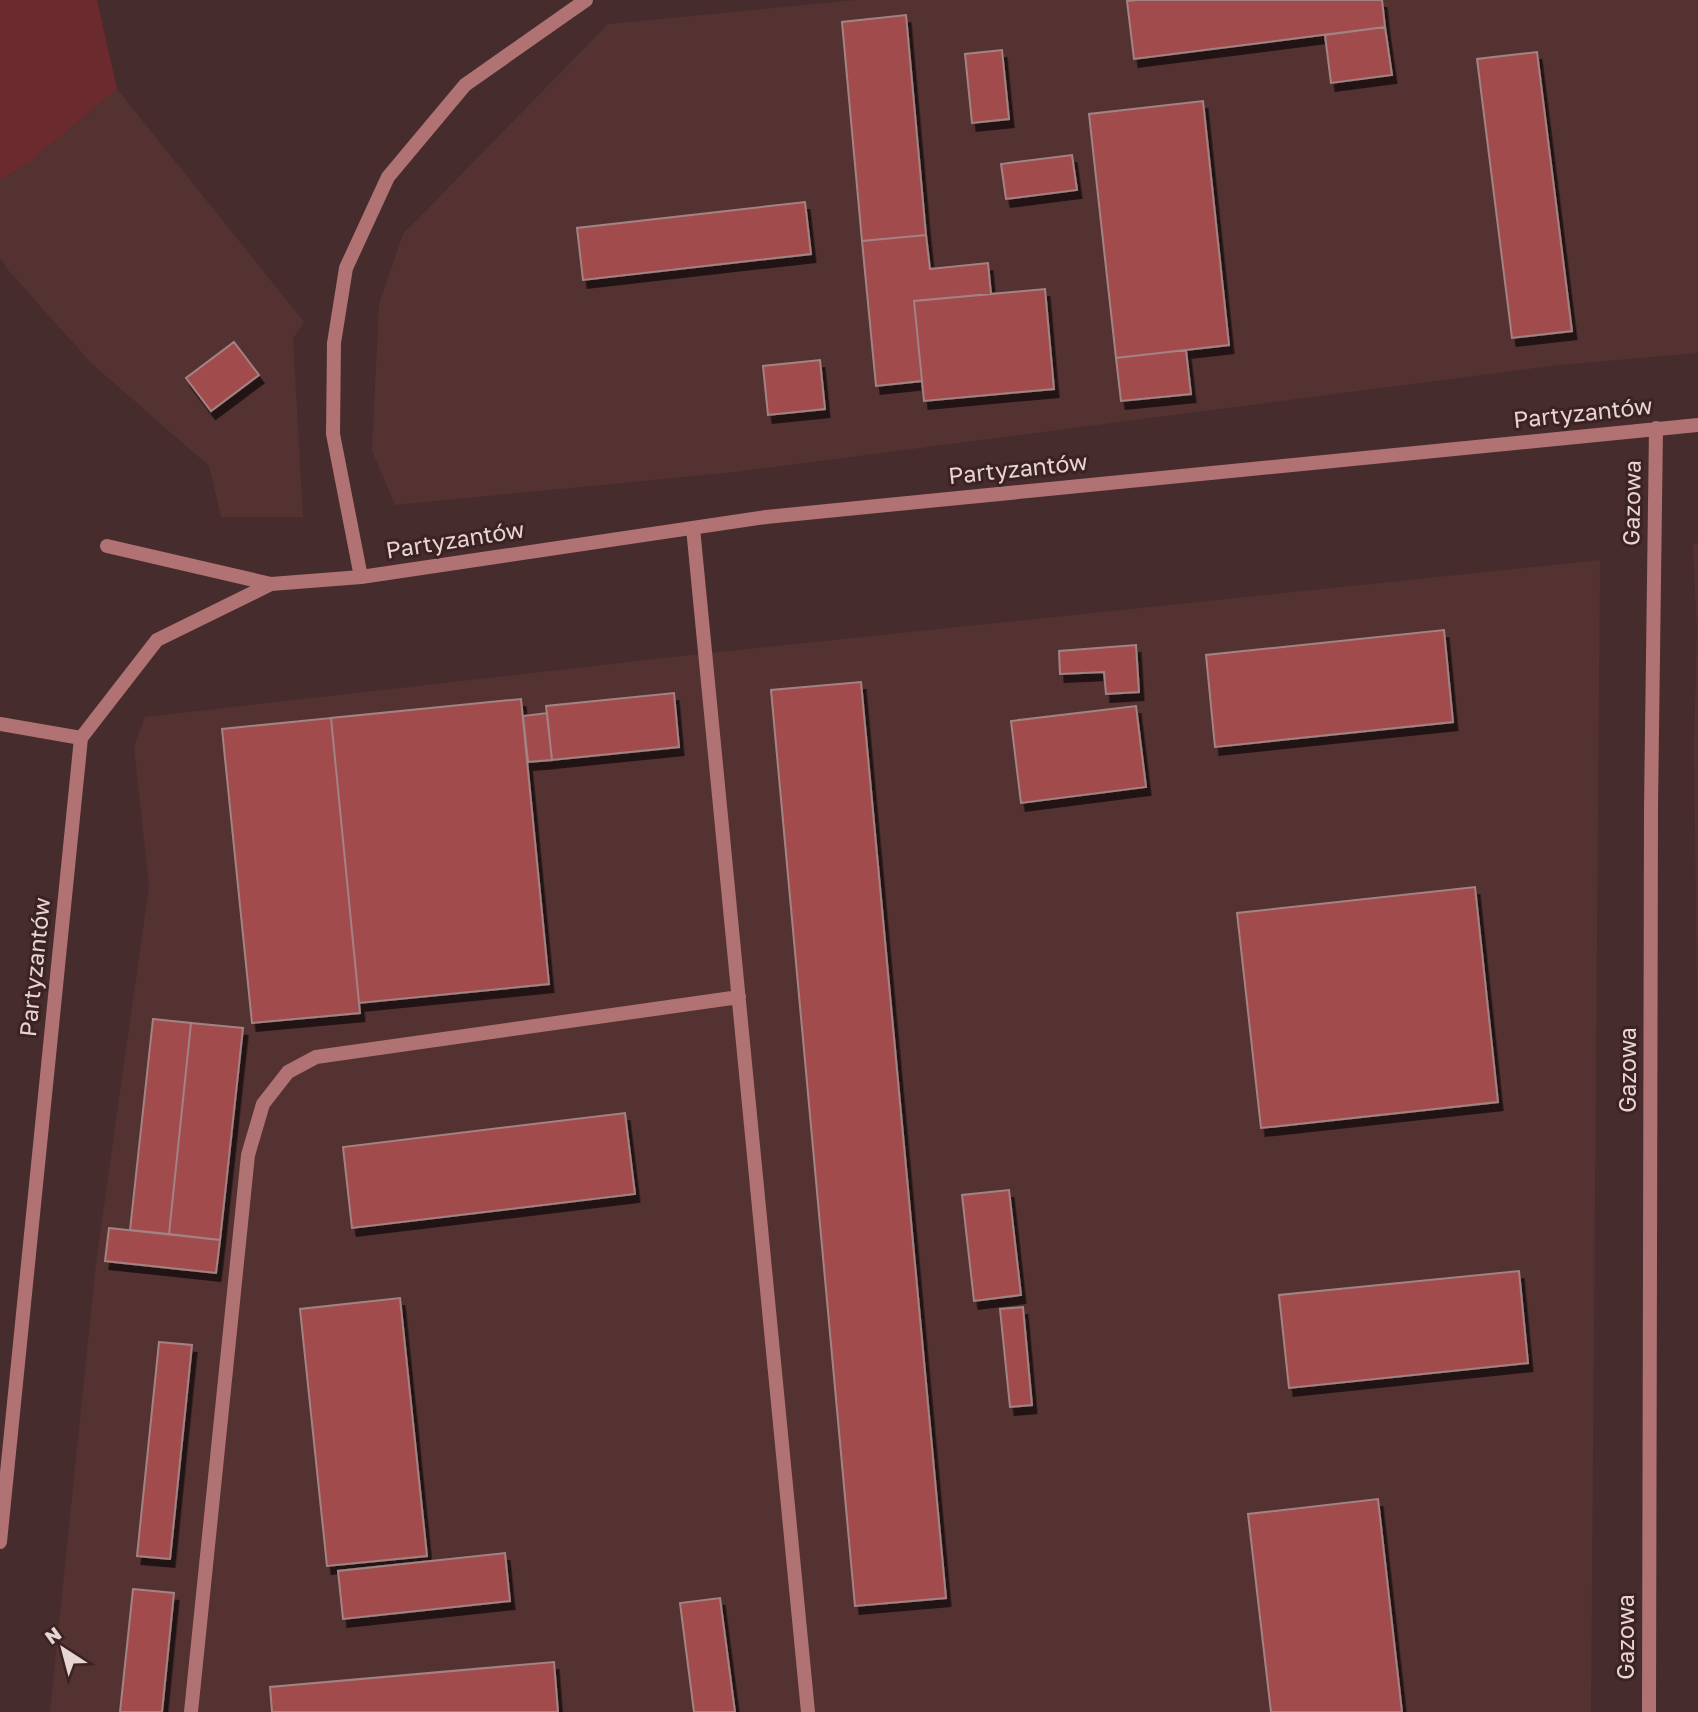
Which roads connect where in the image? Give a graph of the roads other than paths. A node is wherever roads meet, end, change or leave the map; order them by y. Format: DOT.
graph roads {
  1 [pos="586,0"];
  2 [pos="1698,425"];
  3 [pos="1656,428"];
  4 [pos="693,528"];
  5 [pos="107,546"];
  6 [pos="361,577"];
  7 [pos="271,584"];
  8 [pos="0,724"];
  9 [pos="81,738"];
  10 [pos="739,998"];
  11 [pos="0,1542"];
  12 [pos="191,1712"];
  13 [pos="808,1712"];
  14 [pos="1649,1712"];
  1 -- 6 [label="street"];
  2 -- 3 [label="street, Partyzantów"];
  3 -- 4 [label="street, Partyzantów"];
  3 -- 14 [label="street, Gazowa"];
  4 -- 6 [label="street, Partyzantów"];
  4 -- 10 [label="street"];
  5 -- 7 [label="street"];
  6 -- 7 [label="street, Partyzantów"];
  7 -- 9 [label="street, Partyzantów"];
  8 -- 9 [label="street"];
  9 -- 11 [label="street, Partyzantów"];
  10 -- 12 [label="street"];
  10 -- 13 [label="street"];
}
